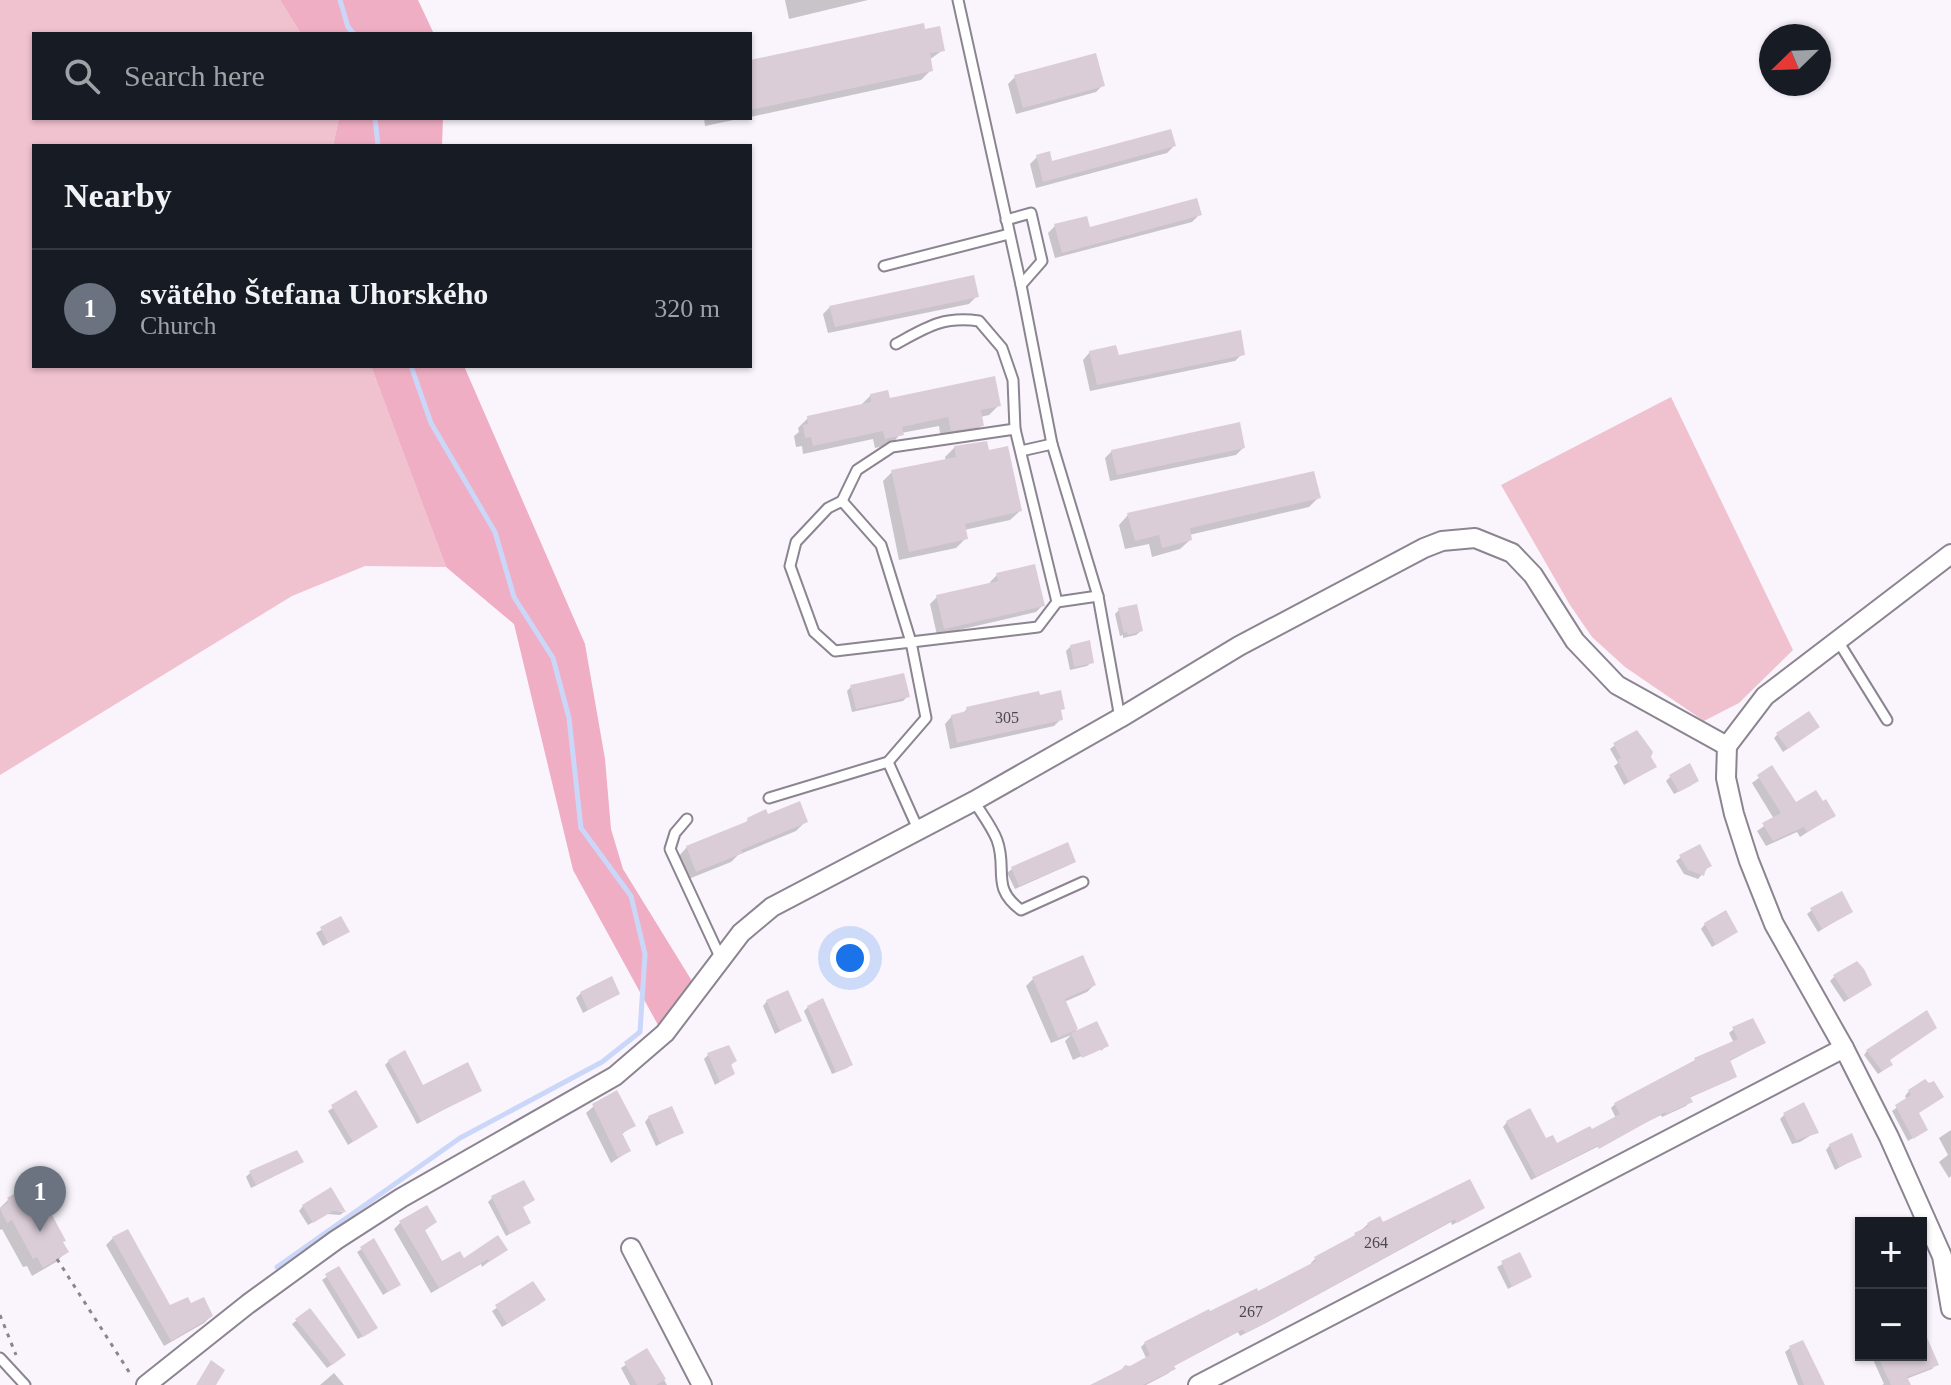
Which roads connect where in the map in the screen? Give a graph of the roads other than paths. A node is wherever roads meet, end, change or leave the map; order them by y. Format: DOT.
graph roads {
  1 [pos="958,0"];
  2 [pos="1006,220"];
  3 [pos="1009,234"];
  4 [pos="884,266"];
  5 [pos="1021,285"];
  6 [pos="896,344"];
  7 [pos="1015,429"];
  8 [pos="1052,444"];
  9 [pos="1021,451"];
  10 [pos="842,501"];
  11 [pos="1951,554"];
  12 [pos="1098,596"];
  13 [pos="1057,602"];
  14 [pos="1838,641"];
  15 [pos="911,642"];
  16 [pos="1120,718"];
  17 [pos="1887,720"];
  18 [pos="1727,746"];
  19 [pos="888,762"];
  20 [pos="769,798"];
  21 [pos="974,801"];
  22 [pos="687,819"];
  23 [pos="918,829"];
  24 [pos="1083,882"];
  25 [pos="721,959"];
  26 [pos="1844,1048"];
  27 [pos="631,1248"];
  28 [pos="1946,1253"];
  29 [pos="1951,1309"];
  30 [pos="0,1358"];
  31 [pos="25,1385"];
  32 [pos="146,1385"];
  33 [pos="702,1385"];
  34 [pos="1198,1385"];
  1 -- 2 [label="lane"];
  2 -- 3 [label="lane"];
  2 -- 5 [label="lane"];
  3 -- 4 [label="lane"];
  3 -- 5 [label="lane"];
  5 -- 8 [label="lane"];
  6 -- 7 [label="lane"];
  7 -- 9 [label="lane"];
  7 -- 10 [label="lane"];
  8 -- 9 [label="lane"];
  8 -- 12 [label="lane"];
  9 -- 13 [label="lane"];
  10 -- 15 [label="lane"];
  10 -- 15 [label="lane"];
  11 -- 14 [label="street"];
  12 -- 13 [label="lane"];
  12 -- 16 [label="lane"];
  13 -- 15 [label="lane"];
  14 -- 17 [label="lane"];
  14 -- 18 [label="street"];
  15 -- 19 [label="lane"];
  16 -- 18 [label="street"];
  16 -- 21 [label="street"];
  18 -- 26 [label="street"];
  19 -- 20 [label="lane"];
  19 -- 23 [label="lane"];
  21 -- 23 [label="street"];
  21 -- 24 [label="lane"];
  22 -- 25 [label="lane"];
  23 -- 25 [label="street"];
  25 -- 32 [label="street"];
  26 -- 28 [label="street"];
  26 -- 34 [label="street"];
  27 -- 33 [label="street"];
  28 -- 29 [label="street"];
  30 -- 31 [label="lane"];
}
